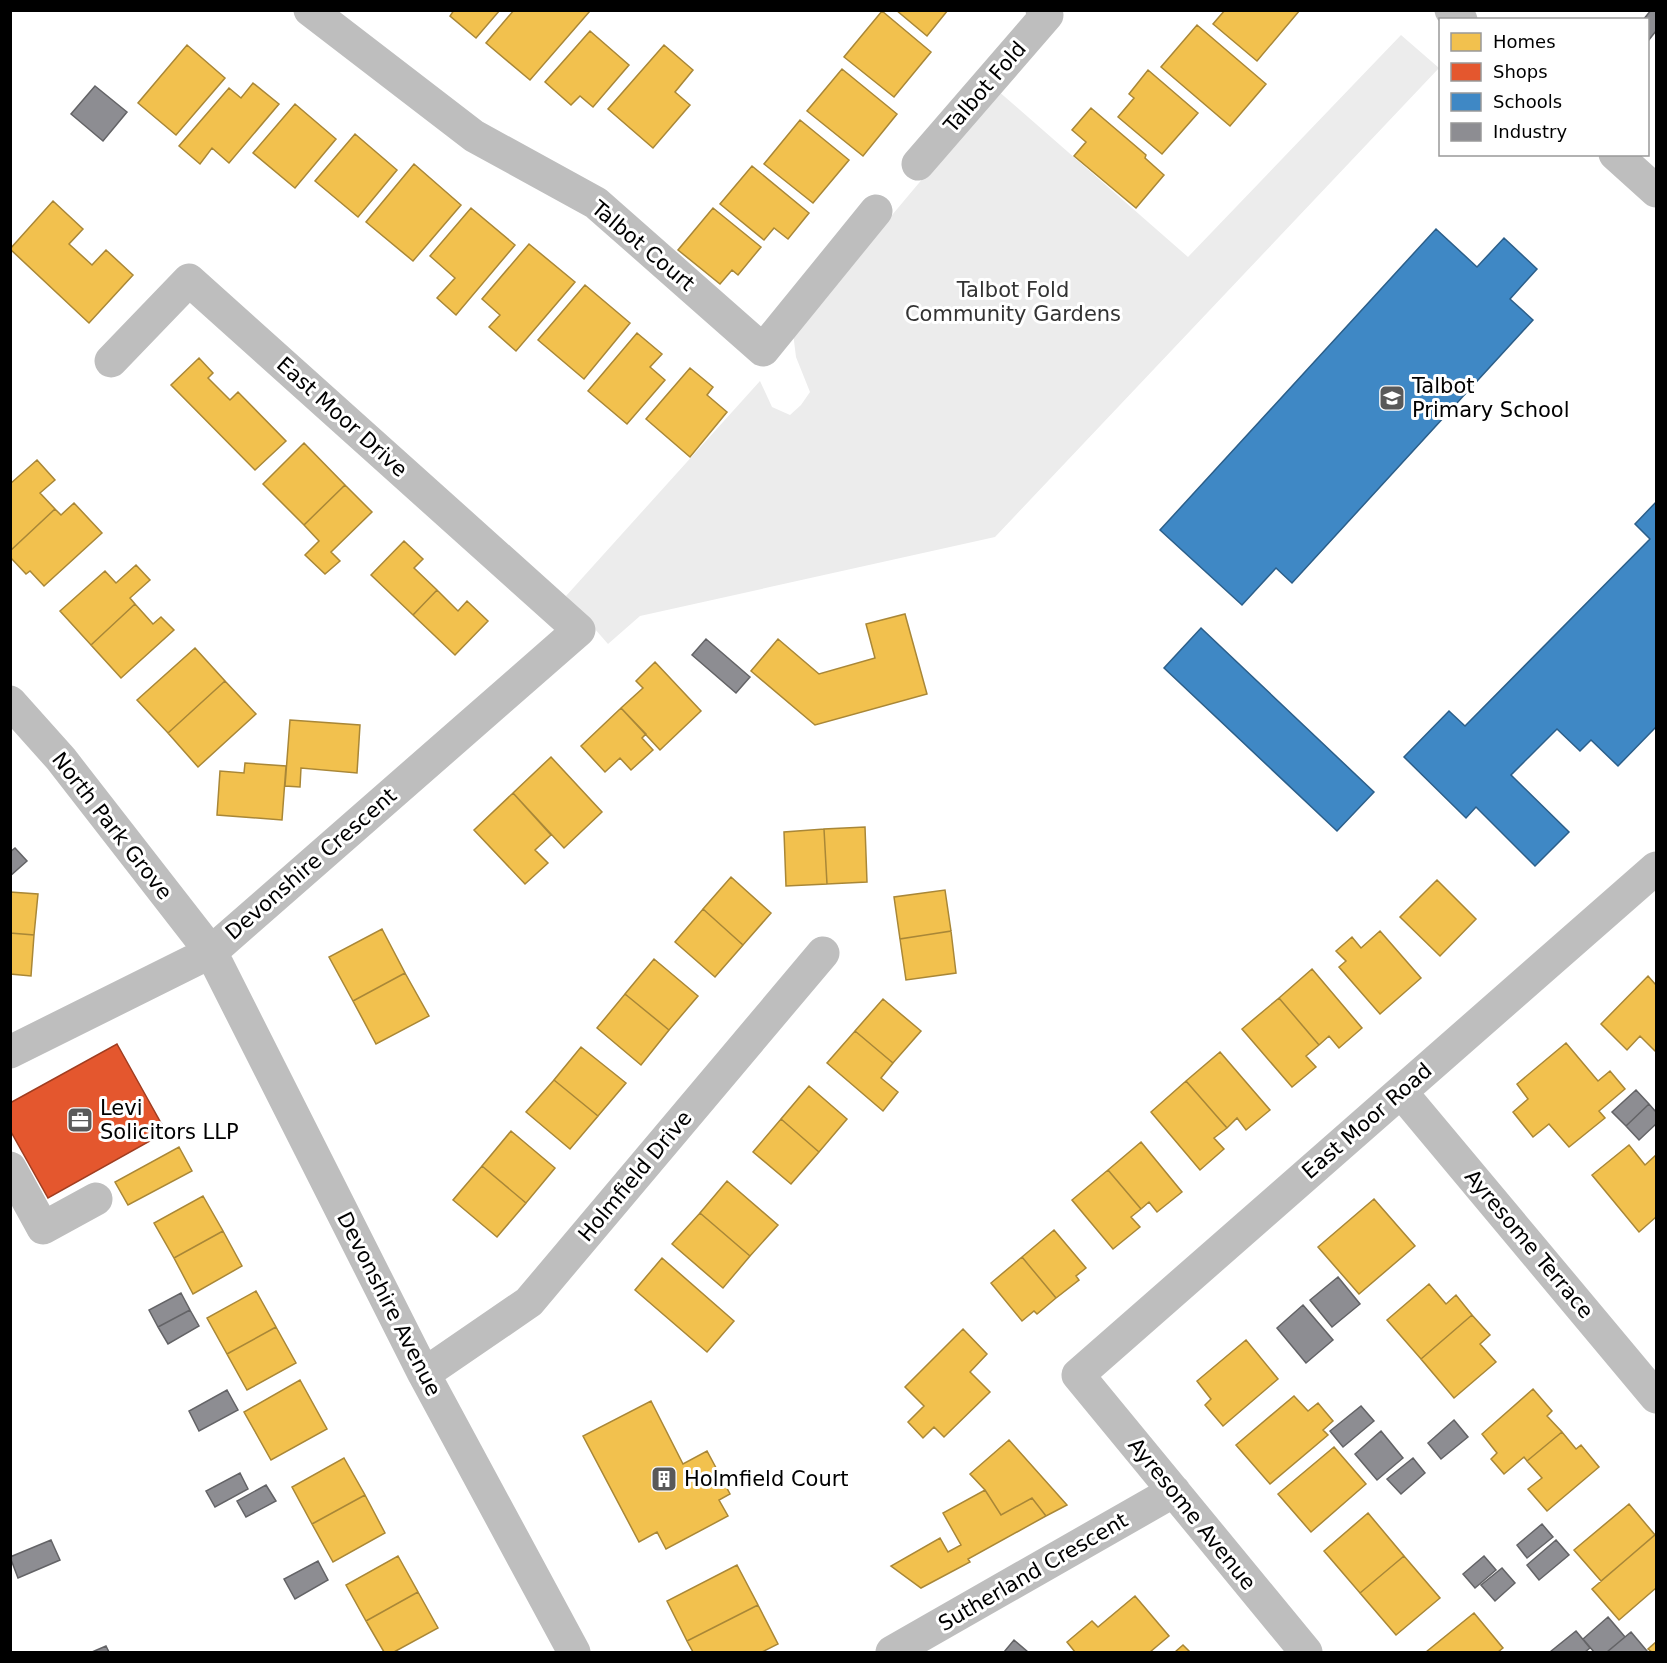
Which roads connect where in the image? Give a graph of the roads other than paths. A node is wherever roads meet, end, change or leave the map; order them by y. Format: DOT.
graph roads {
  1 [pos="310,10"];
  2 [pos="1042,10"];
  3 [pos="1617,156"];
  4 [pos="918,164"];
  5 [pos="1656,191"];
  6 [pos="876,211"];
  7 [pos="111,361"];
  8 [pos="579,630"];
  9 [pos="10,702"];
  10 [pos="1656,868"];
  11 [pos="211,951"];
  12 [pos="823,953"];
  13 [pos="10,1052"];
  14 [pos="1401,1092"];
  15 [pos="10,1168"];
  16 [pos="96,1199"];
  17 [pos="424,1374"];
  18 [pos="1078,1375"];
  19 [pos="1656,1397"];
  20 [pos="1174,1491"];
  21 [pos="574,1653"];
  22 [pos="892,1653"];
  23 [pos="1306,1653"];
  1 -- 6 [label="street, Talbot Court"];
  2 -- 4 [label="street, Talbot Fold"];
  3 -- 5 [label="street"];
  7 -- 8 [label="street, East Moor Drive"];
  8 -- 11 [label="street, Devonshire Crescent"];
  9 -- 11 [label="street, North Park Grove"];
  10 -- 14 [label="street, East Moor Road"];
  11 -- 13 [label="street, Devonshire Crescent"];
  11 -- 17 [label="street, Devonshire Avenue"];
  12 -- 17 [label="street, Holmfield Drive"];
  14 -- 18 [label="street, East Moor Road"];
  14 -- 19 [label="street, Ayresome Terrace"];
  15 -- 16 [label="street"];
  17 -- 21 [label="street, Devonshire Avenue"];
  18 -- 20 [label="street, Ayresome Avenue"];
  20 -- 22 [label="street, Sutherland Crescent"];
  20 -- 23 [label="street, Ayresome Avenue"];
}
